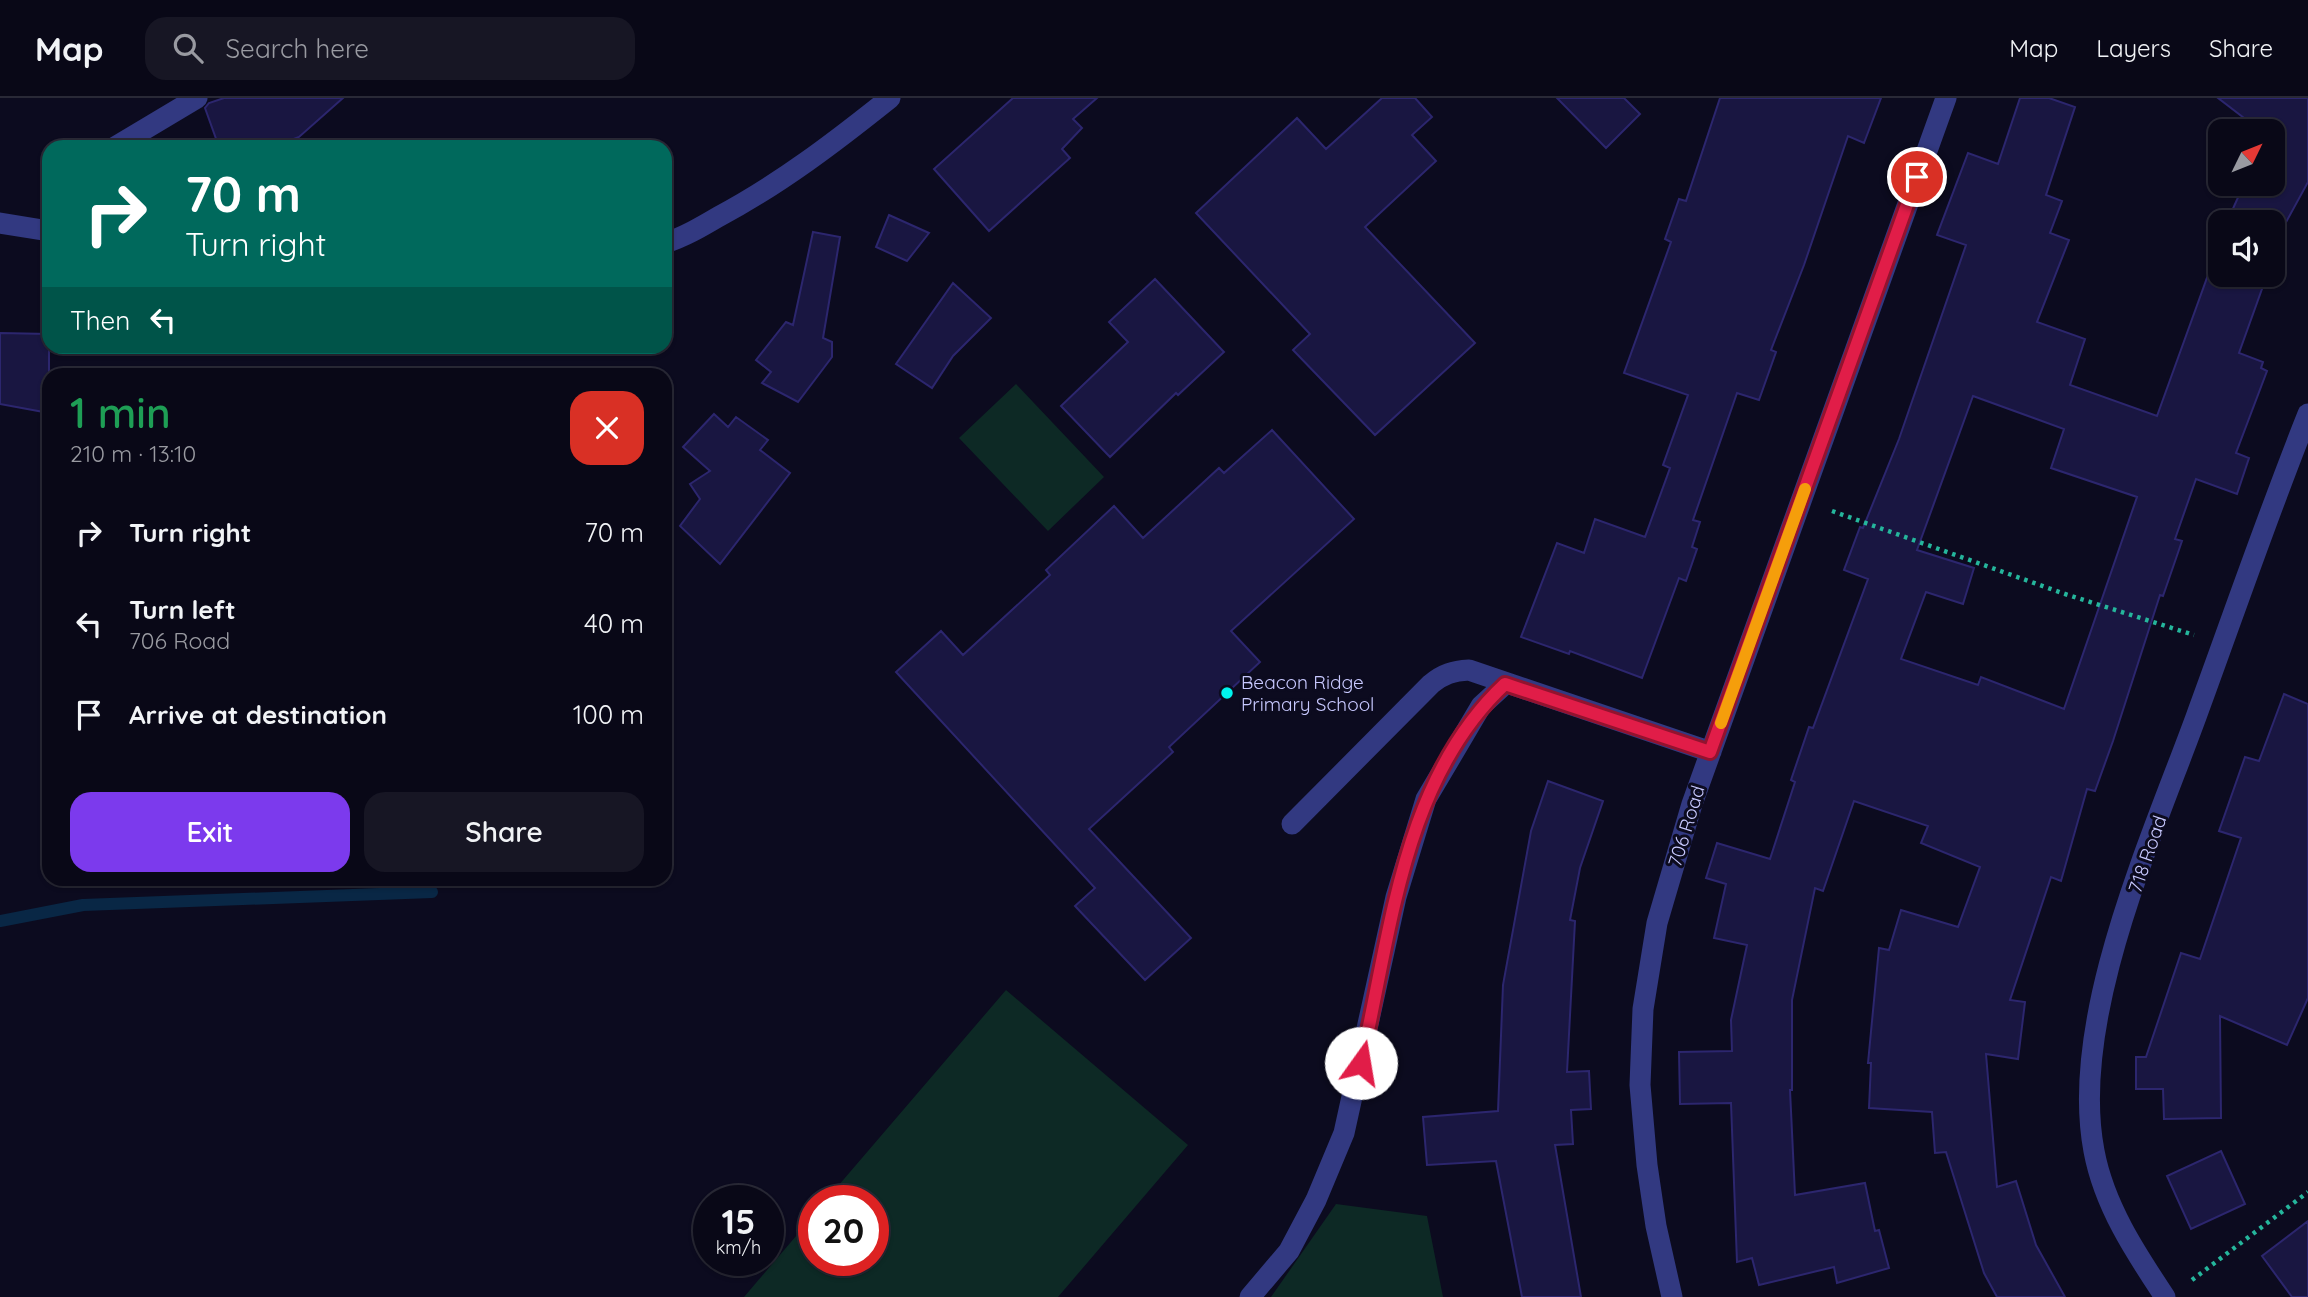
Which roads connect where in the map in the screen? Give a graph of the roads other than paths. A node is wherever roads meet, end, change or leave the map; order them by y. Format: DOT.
graph roads {
  1 [pos="197,98"];
  2 [pos="890,98"];
  3 [pos="1946,98"];
  4 [pos="127,140"];
  5 [pos="0,223"];
  6 [pos="42,230"];
  7 [pos="672,240"];
  8 [pos="2308,414"];
  9 [pos="1505,684"];
  10 [pos="1710,752"];
  11 [pos="1292,824"];
  12 [pos="1250,1297"];
  13 [pos="1672,1297"];
  14 [pos="2165,1297"];
  1 -- 4 [label="street"];
  2 -- 7 [label="street"];
  3 -- 10 [label="street, 706 Road"];
  5 -- 6 [label="street"];
  8 -- 14 [label="street, 718 Road"];
  9 -- 10 [label="street"];
  9 -- 11 [label="street"];
  9 -- 12 [label="street"];
  10 -- 13 [label="street, 706 Road"];
}
